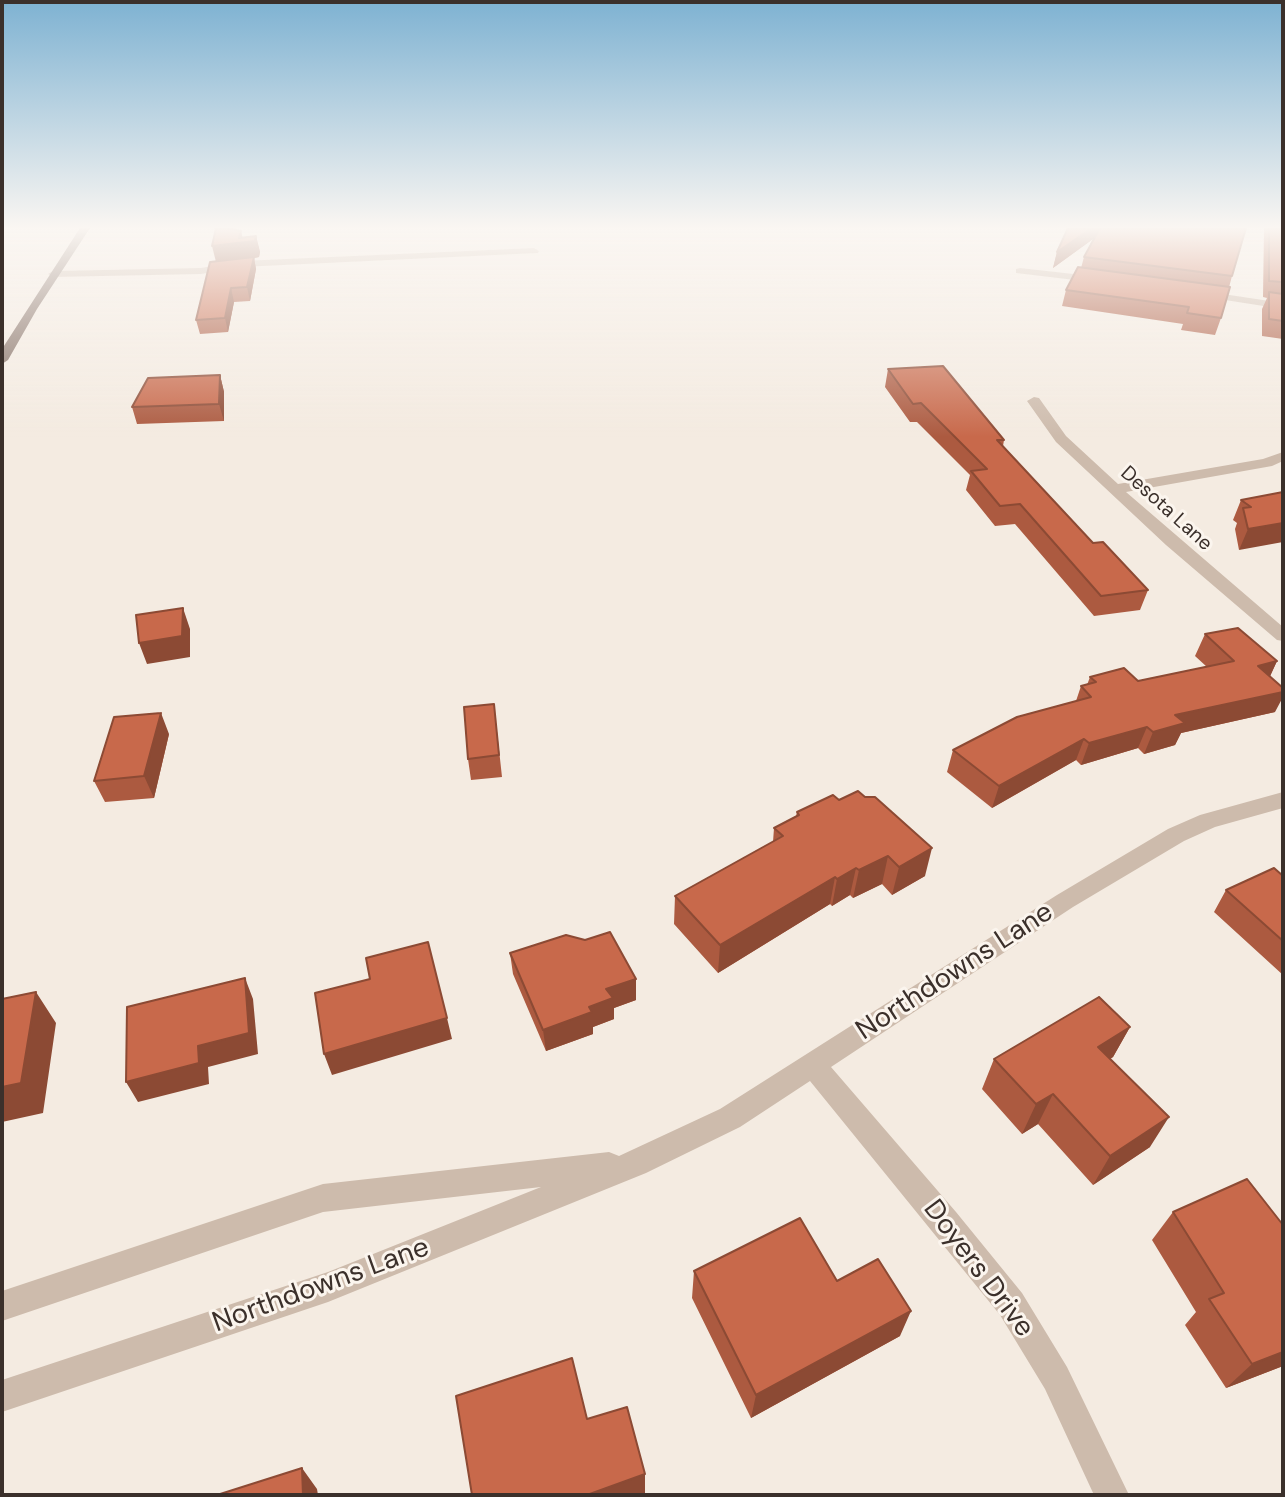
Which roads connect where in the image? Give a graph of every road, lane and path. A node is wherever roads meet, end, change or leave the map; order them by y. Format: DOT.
graph roads {
  1 [pos="39,298"];
  2 [pos="1227,298"];
  3 [pos="1283,306"];
  4 [pos="2,360"];
  5 [pos="1034,401"];
  6 [pos="1283,456"];
  7 [pos="1115,489"];
  8 [pos="1283,636"];
  9 [pos="1283,800"];
  10 [pos="812,1064"];
  11 [pos="636,1163"];
  12 [pos="2,1306"];
  13 [pos="2,1396"];
  14 [pos="1112,1495"];
  1 -- 4 [label="main road"];
  2 -- 3 [label="street"];
  5 -- 7 [label="street, Desota Lane"];
  6 -- 7 [label="street"];
  7 -- 8 [label="street, Desota Lane"];
  9 -- 10 [label="street, Northdowns Lane"];
  10 -- 11 [label="street, Northdowns Lane"];
  10 -- 14 [label="street, Doyers Drive"];
  11 -- 12 [label="street, Northdowns Lane"];
  11 -- 13 [label="street, Northdowns Lane"];
}
